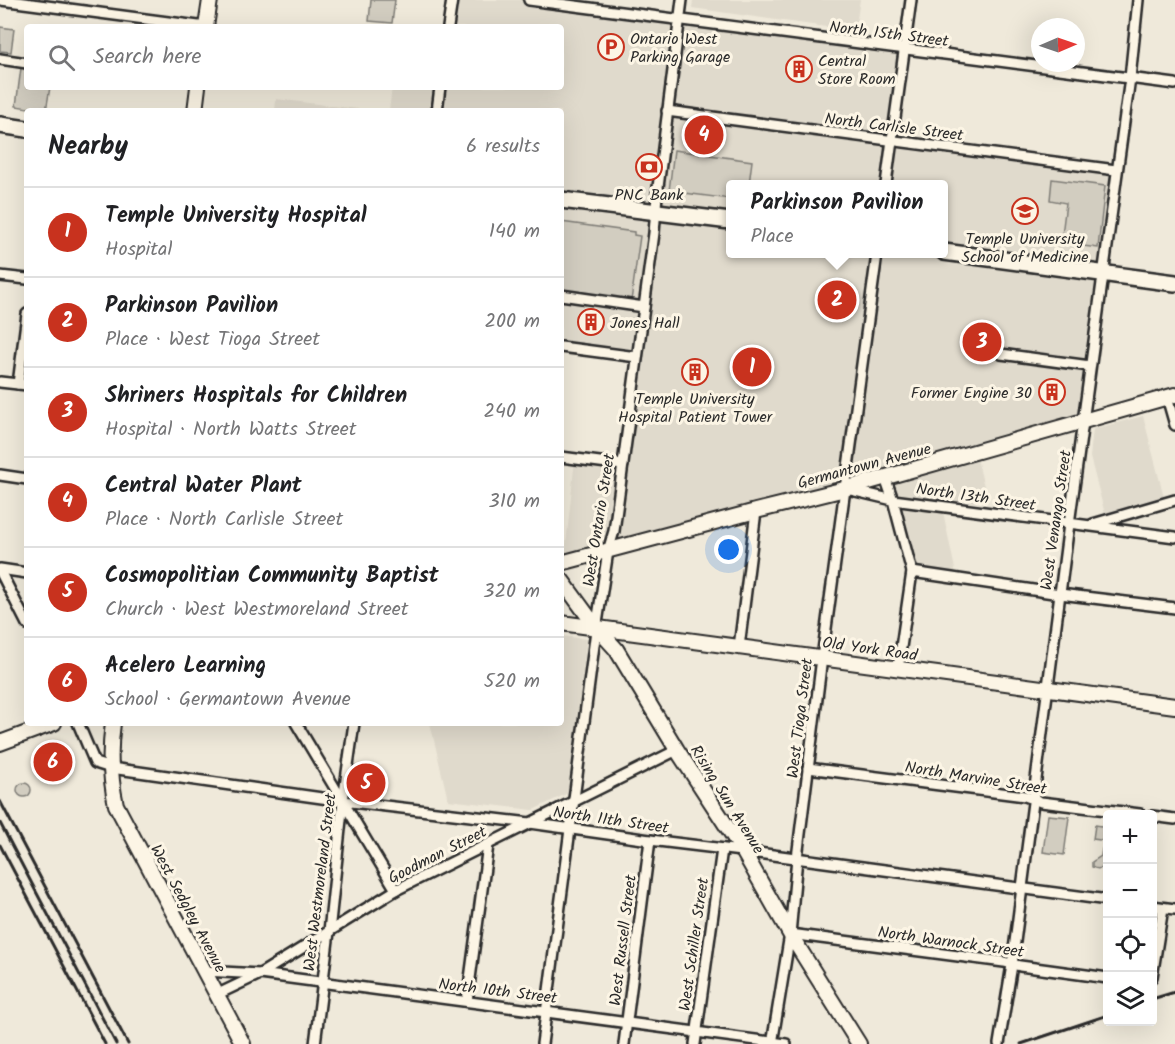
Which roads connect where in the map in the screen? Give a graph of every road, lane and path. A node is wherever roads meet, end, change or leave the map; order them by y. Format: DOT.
graph roads {
  1 [pos="1,0"];
  2 [pos="210,0"];
  3 [pos="452,0"];
  4 [pos="529,0"];
  5 [pos="682,0"];
  6 [pos="911,0"];
  7 [pos="1138,0"];
  8 [pos="679,20"];
  9 [pos="183,24"];
  10 [pos="206,24"];
  11 [pos="448,24"];
  12 [pos="904,50"];
  13 [pos="0,59"];
  14 [pos="24,63"];
  15 [pos="1130,78"];
  16 [pos="1175,84"];
  17 [pos="198,90"];
  18 [pos="440,90"];
  19 [pos="195,108"];
  20 [pos="437,108"];
  21 [pos="667,111"];
  22 [pos="0,125"];
  23 [pos="24,129"];
  24 [pos="891,140"];
  25 [pos="1116,170"];
  26 [pos="886,180"];
  27 [pos="564,200"];
  28 [pos="656,211"];
  29 [pos="726,220"];
  30 [pos="948,253"];
  31 [pos="876,258"];
  32 [pos="1102,273"];
  33 [pos="0,276"];
  34 [pos="24,279"];
  35 [pos="1175,283"];
  36 [pos="564,296"];
  37 [pos="644,307"];
  38 [pos="564,347"];
  39 [pos="1001,354"];
  40 [pos="24,357"];
  41 [pos="637,357"];
  42 [pos="1090,366"];
  43 [pos="0,382"];
  44 [pos="22,385"];
  45 [pos="1171,396"];
  46 [pos="1084,420"];
  47 [pos="1175,425"];
  48 [pos="564,457"];
  49 [pos="623,465"];
  50 [pos="0,475"];
  51 [pos="885,477"];
  52 [pos="24,479"];
  53 [pos="845,488"];
  54 [pos="893,500"];
  55 [pos="1175,500"];
  56 [pos="756,511"];
  57 [pos="1069,524"];
  58 [pos="1088,526"];
  59 [pos="1175,537"];
  60 [pos="608,551"];
  61 [pos="564,562"];
  62 [pos="0,570"];
  63 [pos="912,572"];
  64 [pos="24,573"];
  65 [pos="564,583"];
  66 [pos="1060,594"];
  67 [pos="1175,608"];
  68 [pos="24,618"];
  69 [pos="564,623"];
  70 [pos="596,627"];
  71 [pos="739,647"];
  72 [pos="822,658"];
  73 [pos="898,668"];
  74 [pos="1047,689"];
  75 [pos="1175,706"];
  76 [pos="46,726"];
  77 [pos="79,726"];
  78 [pos="113,726"];
  79 [pos="298,726"];
  80 [pos="354,726"];
  81 [pos="0,743"];
  82 [pos="677,750"];
  83 [pos="111,768"];
  84 [pos="808,768"];
  85 [pos="1033,799"];
  86 [pos="343,801"];
  87 [pos="573,802"];
  88 [pos="1107,810"];
  89 [pos="1157,817"];
  90 [pos="1175,819"];
  91 [pos="530,823"];
  92 [pos="571,829"];
  93 [pos="650,840"];
  94 [pos="488,845"];
  95 [pos="722,849"];
  96 [pos="743,851"];
  97 [pos="797,858"];
  98 [pos="1021,888"];
  99 [pos="396,890"];
  100 [pos="1103,899"];
  101 [pos="1157,907"];
  102 [pos="1163,908"];
  103 [pos="1175,909"];
  104 [pos="329,932"];
  105 [pos="790,934"];
  106 [pos="1012,964"];
  107 [pos="204,971"];
  108 [pos="1153,972"];
  109 [pos="260,974"];
  110 [pos="1103,977"];
  111 [pos="322,982"];
  112 [pos="216,995"];
  113 [pos="467,1001"];
  114 [pos="547,1012"];
  115 [pos="627,1022"];
  116 [pos="697,1031"];
  117 [pos="772,1043"];
  118 [pos="243,1044"];
  119 [pos="315,1044"];
  120 [pos="542,1044"];
  121 [pos="624,1044"];
  122 [pos="695,1044"];
  123 [pos="786,1044"];
  124 [pos="859,1044"];
  125 [pos="999,1044"];
  1 -- 9 [label="street"];
  2 -- 10 [label="street"];
  3 -- 11 [label="street"];
  4 -- 8 [label="street, North 15th Street"];
  5 -- 8 [label="street, West Ontario Street"];
  6 -- 12 [label="street"];
  7 -- 15 [label="street, West Venango Street"];
  8 -- 12 [label="street, North 15th Street"];
  8 -- 21 [label="street, West Ontario Street"];
  12 -- 15 [label="street, North 15th Street"];
  12 -- 24 [label="street"];
  13 -- 14 [label="street"];
  15 -- 16 [label="street, North 15th Street"];
  15 -- 25 [label="street, West Venango Street"];
  17 -- 19 [label="street"];
  18 -- 20 [label="street"];
  21 -- 24 [label="street, North Carlisle Street"];
  21 -- 28 [label="street, West Ontario Street"];
  22 -- 23 [label="main road"];
  24 -- 25 [label="street, North Carlisle Street"];
  24 -- 26 [label="street"];
  25 -- 32 [label="street, West Venango Street"];
  27 -- 28 [label="main road"];
  28 -- 29 [label="main road"];
  28 -- 37 [label="street, West Ontario Street"];
  30 -- 32 [label="main road"];
  31 -- 53 [label="street, West Tioga Street"];
  32 -- 35 [label="main road"];
  32 -- 42 [label="street, West Venango Street"];
  33 -- 34 [label="street"];
  36 -- 37 [label="street"];
  37 -- 41 [label="street, West Ontario Street"];
  38 -- 41 [label="street"];
  39 -- 42 [label="street"];
  40 -- 44 [label="street"];
  41 -- 49 [label="street, West Ontario Street"];
  42 -- 46 [label="street, West Venango Street"];
  43 -- 44 [label="street"];
  45 -- 46 [label="street, Germantown Avenue"];
  45 -- 47 [label="street"];
  46 -- 51 [label="street, Germantown Avenue"];
  46 -- 57 [label="street, West Venango Street"];
  48 -- 49 [label="street"];
  49 -- 60 [label="street, West Ontario Street"];
  50 -- 52 [label="street"];
  51 -- 53 [label="street, Germantown Avenue"];
  51 -- 54 [label="street"];
  53 -- 54 [label="street, North 13th Street"];
  53 -- 56 [label="street, Germantown Avenue"];
  53 -- 72 [label="street, West Tioga Street"];
  54 -- 57 [label="street, North 13th Street"];
  54 -- 63 [label="street"];
  55 -- 58 [label="street"];
  56 -- 60 [label="street, Germantown Avenue"];
  56 -- 71 [label="street"];
  57 -- 58 [label="street, North 13th Street"];
  57 -- 66 [label="street, West Venango Street"];
  58 -- 59 [label="street, North 13th Street"];
  60 -- 61 [label="street, Germantown Avenue"];
  60 -- 70 [label="street, West Ontario Street"];
  62 -- 64 [label="street"];
  62 -- 68 [label="street"];
  63 -- 66 [label="street"];
  63 -- 73 [label="street"];
  65 -- 70 [label="street, Rising Sun Avenue"];
  66 -- 67 [label="street"];
  66 -- 74 [label="street, West Venango Street"];
  69 -- 70 [label="street, Old York Road"];
  70 -- 71 [label="street, Old York Road"];
  70 -- 82 [label="street, Rising Sun Avenue"];
  70 -- 87 [label="street, West Ontario Street"];
  71 -- 72 [label="street, Old York Road"];
  72 -- 73 [label="street, Old York Road"];
  72 -- 84 [label="street, West Tioga Street"];
  73 -- 74 [label="street, Old York Road"];
  74 -- 75 [label="street, Old York Road"];
  74 -- 85 [label="street, West Venango Street"];
  76 -- 81 [label="street"];
  77 -- 83 [label="street"];
  78 -- 83 [label="street, West Sedgley Avenue"];
  79 -- 86 [label="street"];
  80 -- 86 [label="street, West Westmoreland Street"];
  82 -- 87 [label="street, Goodman Street"];
  82 -- 96 [label="street, Rising Sun Avenue"];
  83 -- 86 [label="street, North 11th Street"];
  83 -- 107 [label="street, West Sedgley Avenue"];
  84 -- 85 [label="street, North Marvine Street"];
  84 -- 97 [label="street, West Tioga Street"];
  85 -- 88 [label="street, North Marvine Street"];
  85 -- 98 [label="street, West Venango Street"];
  86 -- 91 [label="street, North 11th Street"];
  86 -- 99 [label="street"];
  86 -- 104 [label="street, West Westmoreland Street"];
  87 -- 91 [label="street, Goodman Street"];
  87 -- 92 [label="street, West Ontario Street"];
  89 -- 90 [label="street"];
  91 -- 92 [label="street, North 11th Street"];
  91 -- 94 [label="street, Goodman Street"];
  92 -- 93 [label="street, North 11th Street"];
  92 -- 114 [label="street, West Ontario Street"];
  93 -- 95 [label="street, North 11th Street"];
  93 -- 115 [label="street, West Russell Street"];
  94 -- 99 [label="street, Goodman Street"];
  94 -- 113 [label="street"];
  95 -- 96 [label="street, North 11th Street"];
  95 -- 116 [label="street, West Schiller Street"];
  96 -- 97 [label="street, North 11th Street"];
  96 -- 105 [label="street, Rising Sun Avenue"];
  97 -- 98 [label="street, North 11th Street"];
  97 -- 105 [label="street, West Tioga Street"];
  98 -- 100 [label="street, North 11th Street"];
  98 -- 106 [label="street, West Venango Street"];
  99 -- 104 [label="street, Goodman Street"];
  101 -- 102 [label="street"];
  102 -- 103 [label="street"];
  102 -- 108 [label="street"];
  104 -- 109 [label="street, Goodman Street"];
  104 -- 111 [label="street, West Westmoreland Street"];
  105 -- 106 [label="street, North Warnock Street"];
  105 -- 117 [label="street, West Tioga Street"];
  105 -- 124 [label="street, Rising Sun Avenue"];
  106 -- 110 [label="street, North Warnock Street"];
  106 -- 125 [label="street, West Venango Street"];
  107 -- 109 [label="street, North 10th Street"];
  107 -- 112 [label="street, West Sedgley Avenue"];
  109 -- 111 [label="street, North 10th Street"];
  109 -- 112 [label="street, Goodman Street"];
  111 -- 113 [label="street, North 10th Street"];
  111 -- 119 [label="street, West Westmoreland Street"];
  112 -- 118 [label="street, West Sedgley Avenue"];
  113 -- 114 [label="street, North 10th Street"];
  114 -- 115 [label="street, North 10th Street"];
  114 -- 120 [label="street, West Ontario Street"];
  115 -- 116 [label="street, North 10th Street"];
  115 -- 121 [label="street, West Russell Street"];
  116 -- 117 [label="street, North 10th Street"];
  116 -- 122 [label="street, West Schiller Street"];
  117 -- 123 [label="street, North 10th Street"];
}
